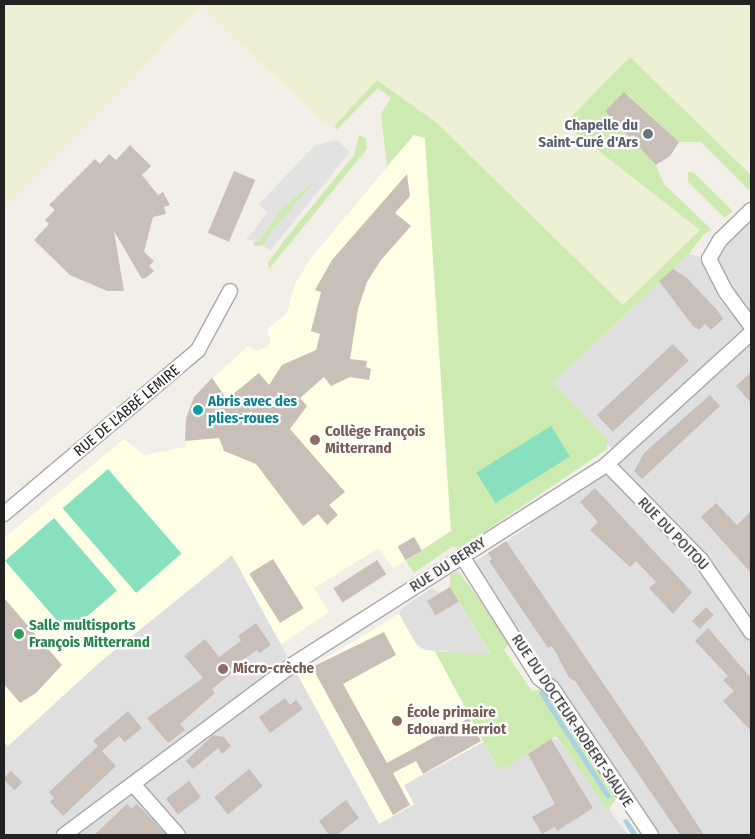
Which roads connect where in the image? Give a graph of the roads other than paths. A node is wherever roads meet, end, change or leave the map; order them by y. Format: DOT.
graph roads {
  1 [pos="751,210"];
  2 [pos="230,291"];
  3 [pos="751,326"];
  4 [pos="751,333"];
  5 [pos="608,464"];
  6 [pos="4,514"];
  7 [pos="462,556"];
  8 [pos="751,632"];
  9 [pos="133,784"];
  10 [pos="64,835"];
  11 [pos="178,835"];
  12 [pos="651,835"];
  1 -- 3 [label="street"];
  2 -- 6 [label="street, RUE DE L'ABBÉ LEMIRE"];
  4 -- 5 [label="street, RUE DU BERRY"];
  5 -- 7 [label="street, RUE DU BERRY"];
  5 -- 8 [label="street, RUE DU POITOU"];
  7 -- 9 [label="street, RUE DU BERRY"];
  7 -- 12 [label="street, RUE DU DOCTEUR-ROBERT-SIAUVE"];
  9 -- 10 [label="street, RUE DU BERRY"];
  9 -- 11 [label="street"];
}
